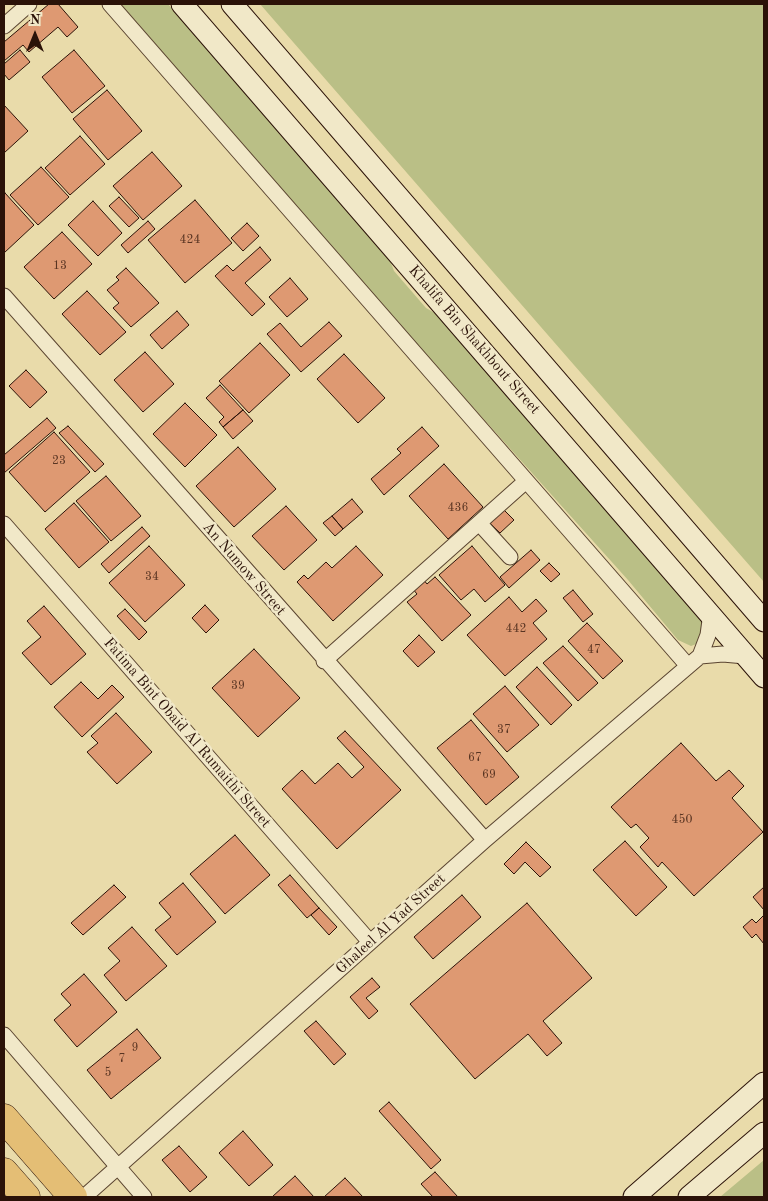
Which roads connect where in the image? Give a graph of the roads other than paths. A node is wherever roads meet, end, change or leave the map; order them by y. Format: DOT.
graph roads {
  1 [pos="29,4"];
  2 [pos="110,4"];
  3 [pos="182,4"];
  4 [pos="232,4"];
  5 [pos="4,26"];
  6 [pos="4,296"];
  7 [pos="526,481"];
  8 [pos="479,523"];
  9 [pos="4,524"];
  10 [pos="510,557"];
  11 [pos="711,613"];
  12 [pos="764,621"];
  13 [pos="700,656"];
  14 [pos="745,656"];
  15 [pos="324,661"];
  16 [pos="688,666"];
  17 [pos="764,677"];
  18 [pos="486,840"];
  19 [pos="370,942"];
  20 [pos="4,1035"];
  21 [pos="764,1083"];
  22 [pos="4,1118"];
  23 [pos="764,1133"];
  24 [pos="120,1168"];
  25 [pos="4,1172"];
  26 [pos="26,1197"];
  27 [pos="73,1197"];
  28 [pos="84,1197"];
  29 [pos="144,1197"];
  30 [pos="634,1197"];
  31 [pos="689,1197"];
  1 -- 5 [label="street"];
  2 -- 7 [label="street"];
  3 -- 11 [label="main road, Khalifa Bin Shakhbout Street"];
  4 -- 12 [label="main road"];
  6 -- 15 [label="street, An Numow Street"];
  7 -- 8 [label="street"];
  7 -- 16 [label="street"];
  8 -- 10 [label="street"];
  8 -- 15 [label="street"];
  9 -- 19 [label="street, Fatima Bint Obaid Al Rumaithi Street"];
  11 -- 13 [label="street"];
  11 -- 14 [label="main road, Khalifa Bin Shakhbout Street"];
  13 -- 14 [label="street"];
  13 -- 16 [label="street, Ghaleel Al Yad Street"];
  14 -- 17 [label="main road, Khalifa Bin Shakhbout Street"];
  15 -- 18 [label="street, An Numow Street"];
  16 -- 18 [label="street, Ghaleel Al Yad Street"];
  18 -- 19 [label="street, Ghaleel Al Yad Street"];
  19 -- 24 [label="street, Ghaleel Al Yad Street"];
  20 -- 24 [label="street"];
  21 -- 30 [label="main road"];
  22 -- 27 [label="highway"];
  23 -- 31 [label="main road"];
  24 -- 28 [label="street, Ghaleel Al Yad Street"];
  24 -- 29 [label="street"];
  25 -- 26 [label="highway"];
}
